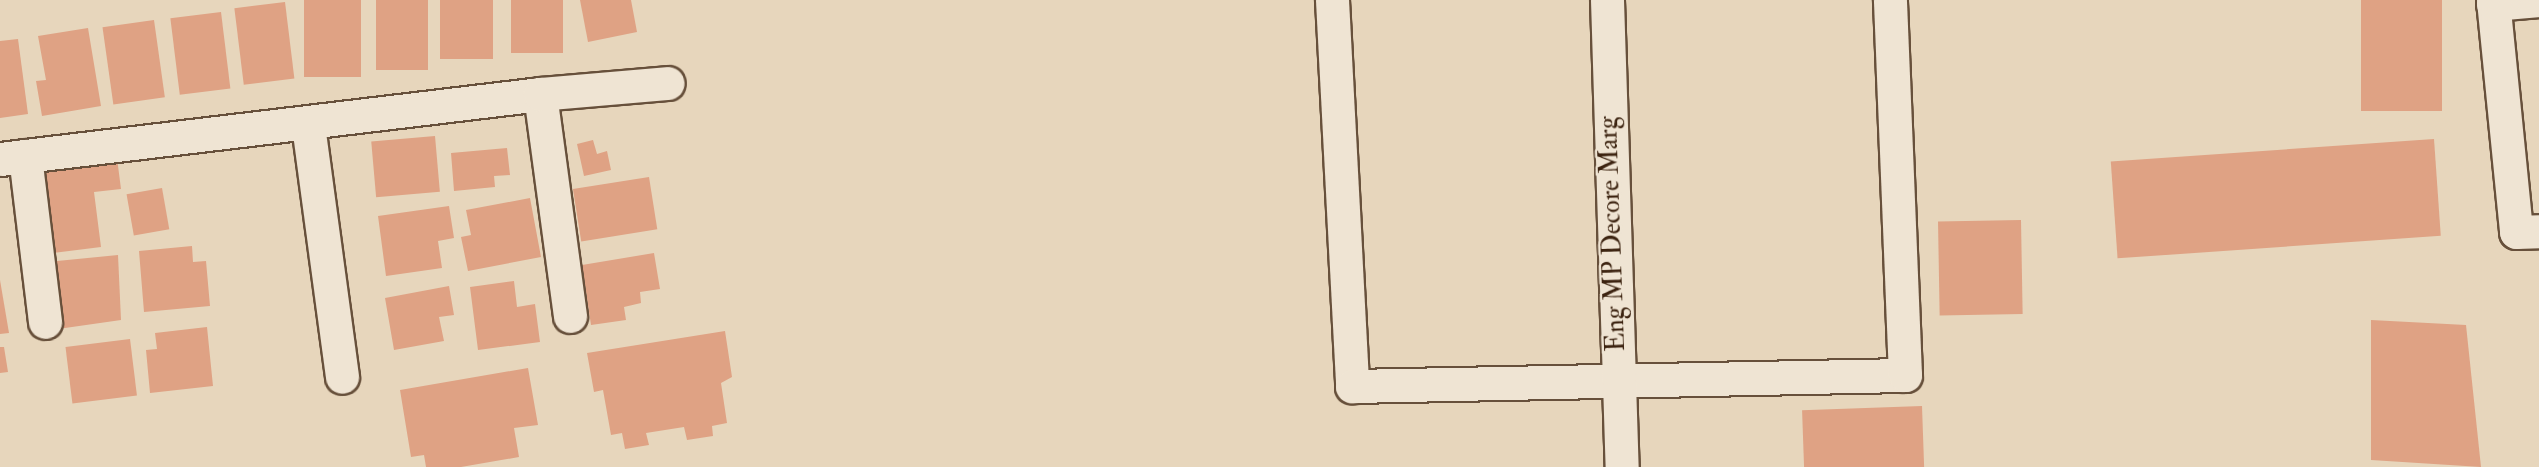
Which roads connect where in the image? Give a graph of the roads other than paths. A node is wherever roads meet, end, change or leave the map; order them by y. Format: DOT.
graph roads {
  1 [pos="1332,0"];
  2 [pos="1607,0"];
  3 [pos="1890,0"];
  4 [pos="2539,0"];
  5 [pos="2493,2"];
  6 [pos="668,83"];
  7 [pos="540,94"];
  8 [pos="308,125"];
  9 [pos="12,157"];
  10 [pos="2539,231"];
  11 [pos="570,316"];
  12 [pos="45,322"];
  13 [pos="342,377"];
  14 [pos="1617,381"];
  15 [pos="1622,467"];
  1 -- 14 [label="street"];
  2 -- 14 [label="street, Eng MP Decore Marg"];
  3 -- 14 [label="street"];
  4 -- 5 [label="street"];
  5 -- 10 [label="street"];
  6 -- 7 [label="street"];
  7 -- 8 [label="street"];
  7 -- 11 [label="street"];
  8 -- 9 [label="street"];
  8 -- 13 [label="street"];
  9 -- 12 [label="street"];
  14 -- 15 [label="street, Eng MP Decore Marg"];
}
